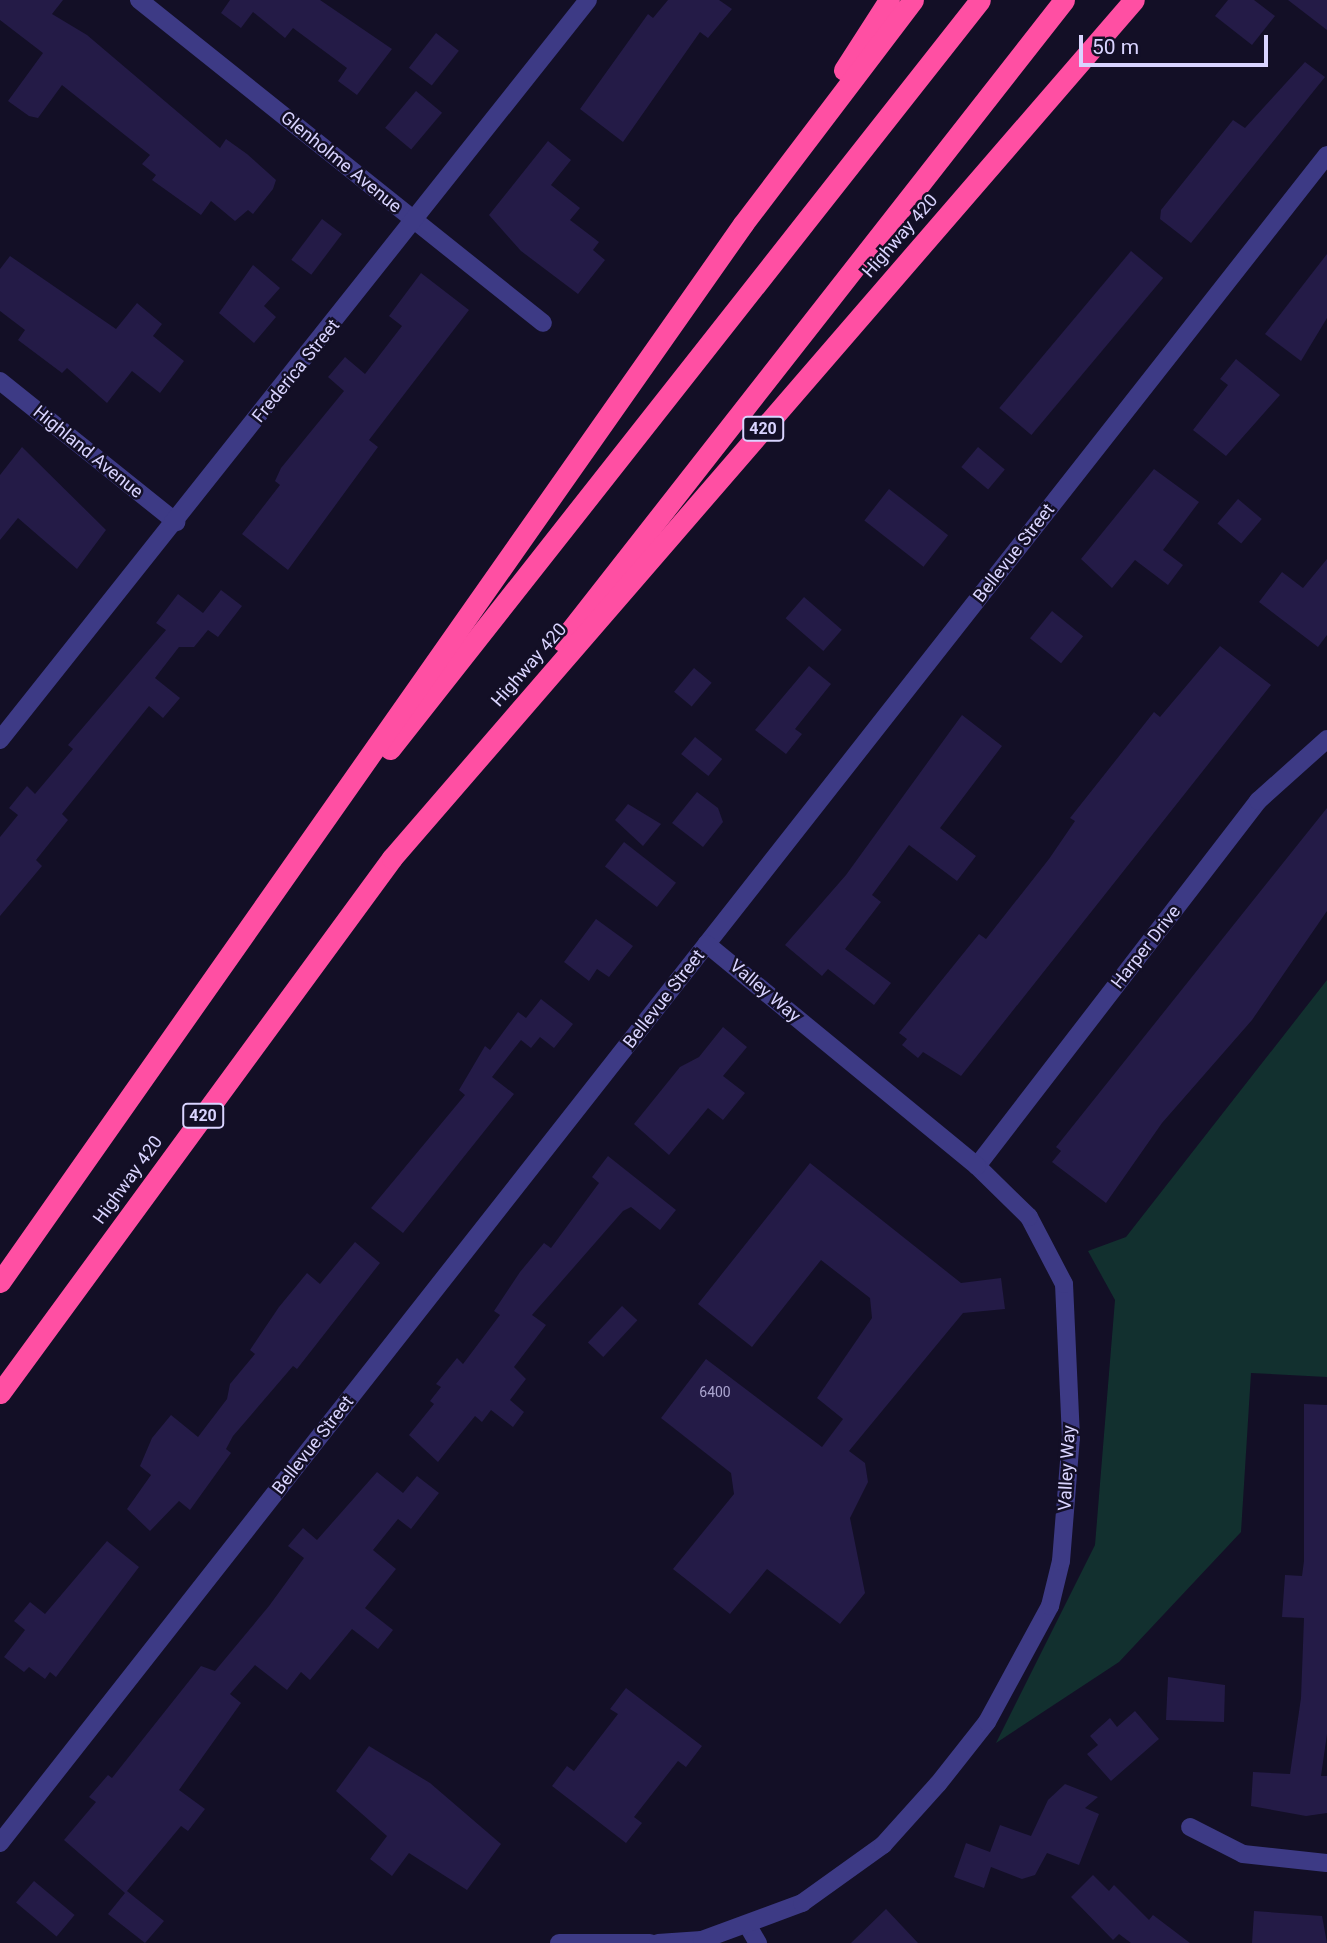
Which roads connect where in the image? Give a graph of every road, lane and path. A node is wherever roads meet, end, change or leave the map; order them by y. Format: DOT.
graph roads {
  1 [pos="139,0"];
  2 [pos="587,0"];
  3 [pos="889,0"];
  4 [pos="913,0"];
  5 [pos="980,0"];
  6 [pos="1064,0"];
  7 [pos="1134,0"];
  8 [pos="1327,155"];
  9 [pos="415,221"];
  10 [pos="743,224"];
  11 [pos="543,323"];
  12 [pos="0,381"];
  13 [pos="176,522"];
  14 [pos="1327,739"];
  15 [pos="0,740"];
  16 [pos="392,858"];
  17 [pos="240,939"];
  18 [pos="707,944"];
  19 [pos="977,1166"];
  20 [pos="0,1282"];
  21 [pos="0,1393"];
  22 [pos="1189,1827"];
  23 [pos="0,1843"];
  24 [pos="1327,1863"];
  25 [pos="748,1926"];
  26 [pos="559,1943"];
  27 [pos="650,1943"];
  28 [pos="658,1943"];
  29 [pos="758,1943"];
  1 -- 9 [label="street, Glenholme Avenue"];
  2 -- 9 [label="street, Frederica Street"];
  3 -- 10 [label="highway"];
  4 -- 10 [label="highway"];
  5 -- 17 [label="highway"];
  6 -- 16 [label="highway"];
  7 -- 16 [label="highway, Highway 420 / 420"];
  8 -- 18 [label="street, Bellevue Street"];
  9 -- 11 [label="street, Glenholme Avenue"];
  9 -- 13 [label="street, Frederica Street"];
  10 -- 17 [label="highway"];
  12 -- 13 [label="street, Highland Avenue"];
  13 -- 15 [label="street, Frederica Street"];
  14 -- 19 [label="street, Harper Drive"];
  16 -- 21 [label="highway, Highway 420 / 420"];
  17 -- 20 [label="highway"];
  18 -- 19 [label="street, Valley Way"];
  18 -- 23 [label="street, Bellevue Street"];
  19 -- 25 [label="street, Valley Way"];
  22 -- 24 [label="street"];
  25 -- 28 [label="street, Valley Way"];
  25 -- 29 [label="street"];
  26 -- 27 [label="street"];
}
